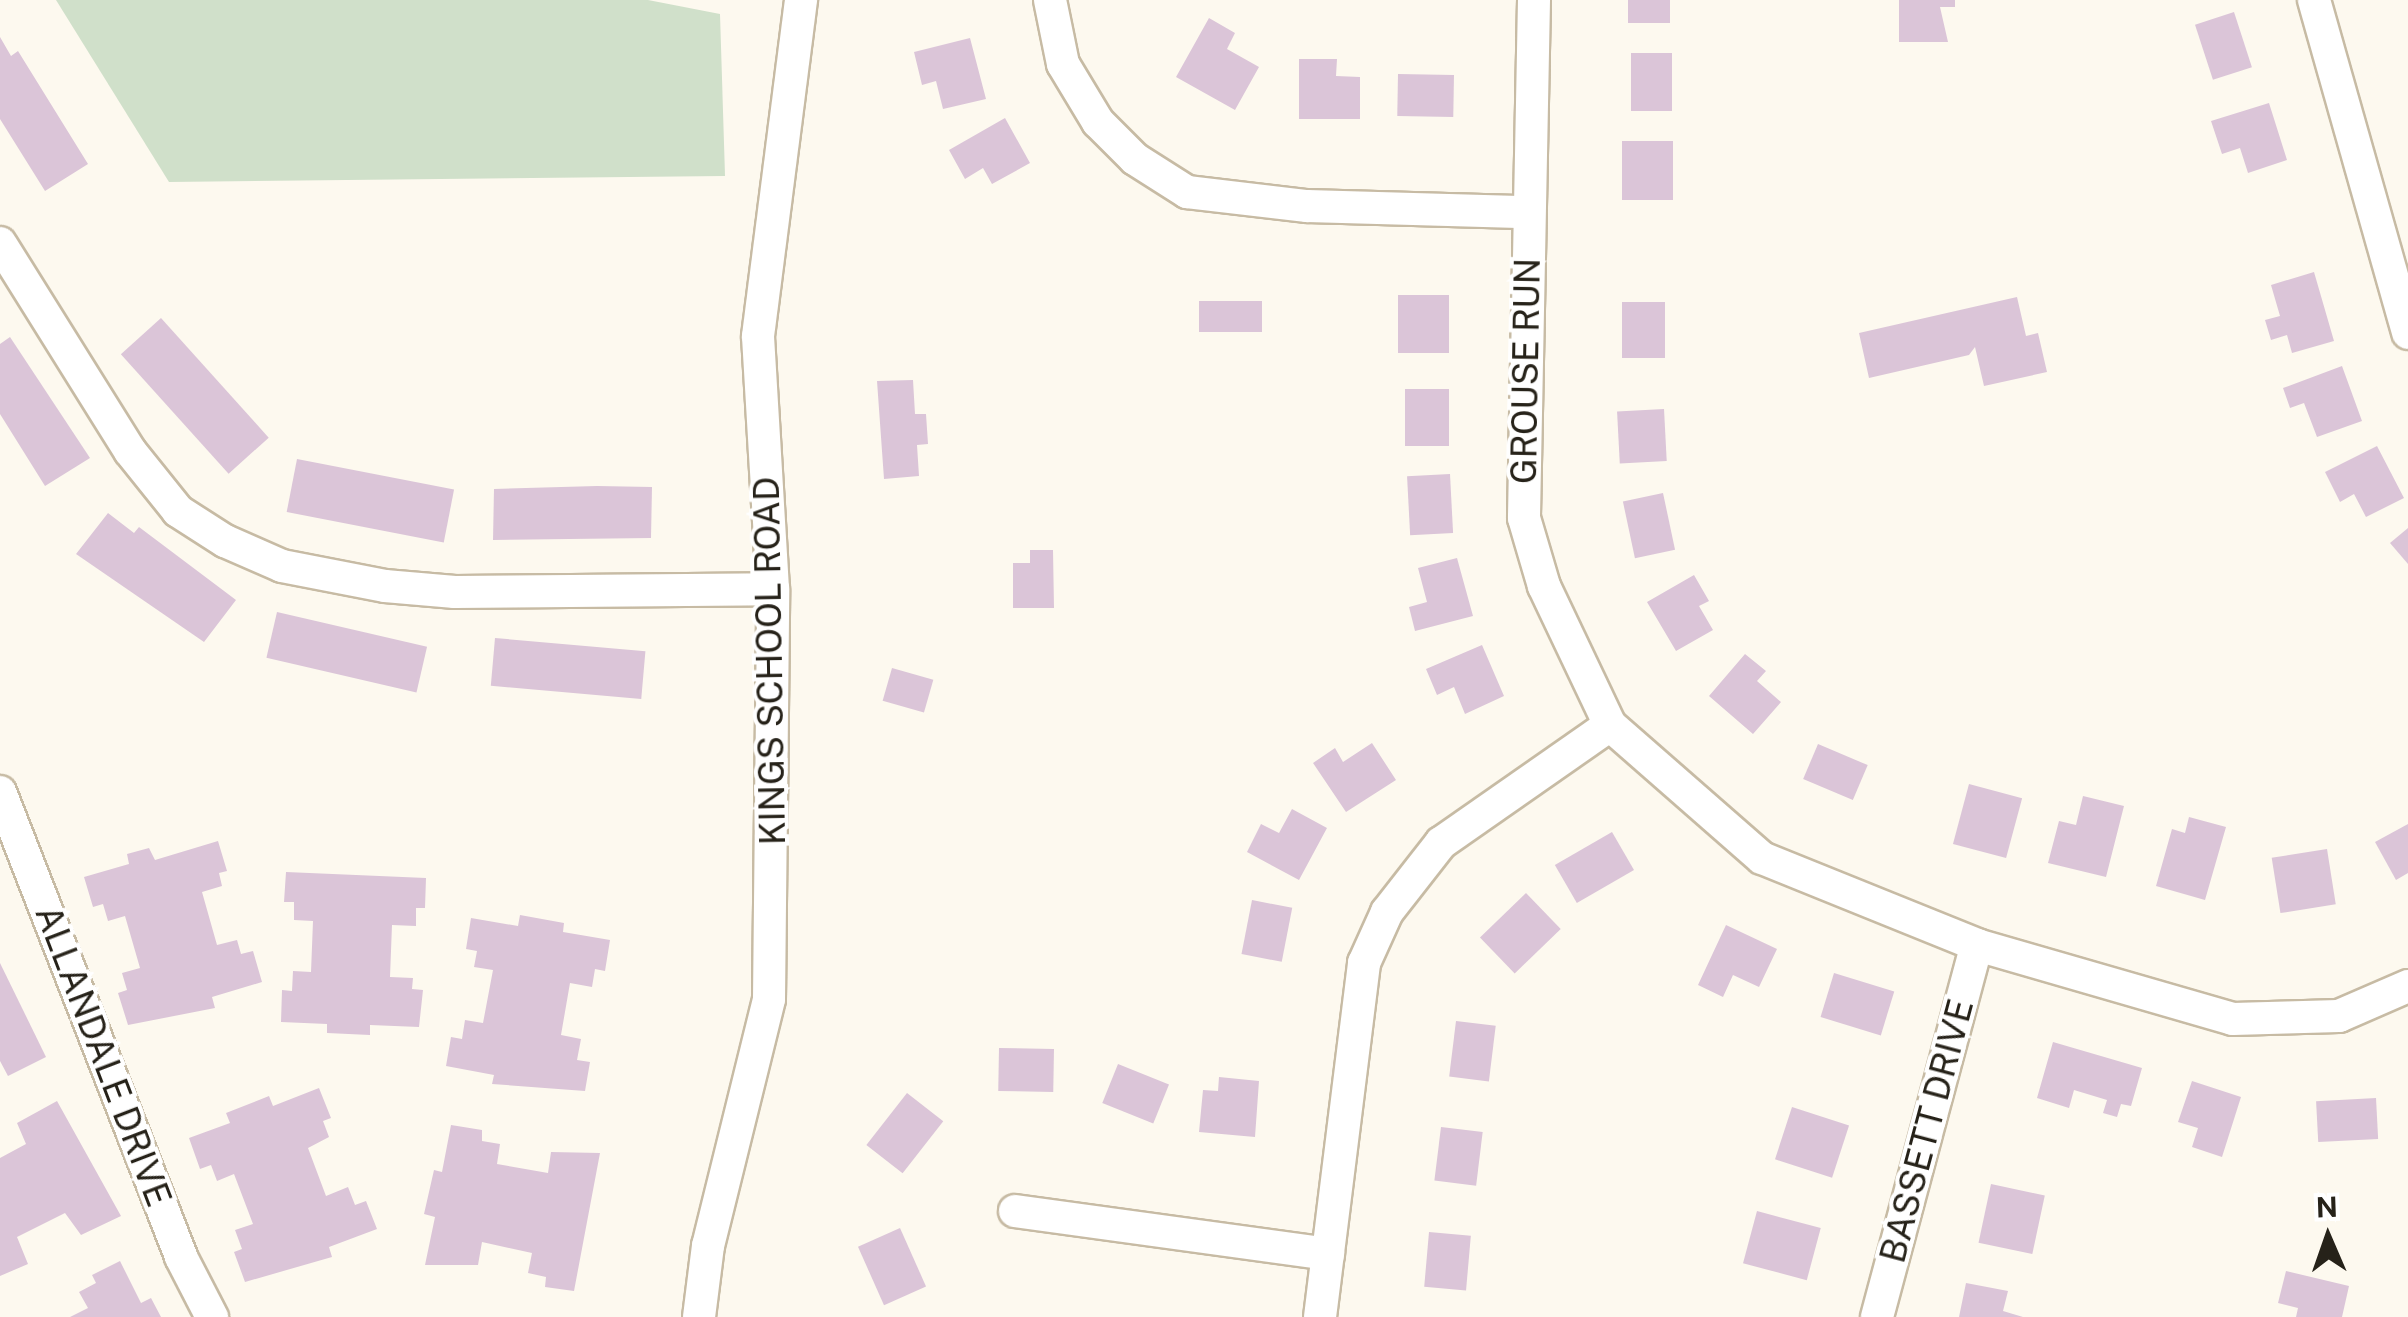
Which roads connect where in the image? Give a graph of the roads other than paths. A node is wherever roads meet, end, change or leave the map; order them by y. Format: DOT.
graph roads {
  1 [pos="801,0"];
  2 [pos="1050,0"];
  3 [pos="1534,0"];
  4 [pos="2314,0"];
  5 [pos="1528,212"];
  6 [pos="0,243"];
  7 [pos="2408,333"];
  8 [pos="773,589"];
  9 [pos="1610,725"];
  10 [pos="0,792"];
  11 [pos="1977,945"];
  12 [pos="2408,986"];
  13 [pos="1015,1211"];
  14 [pos="1328,1254"];
  15 [pos="212,1317"];
  16 [pos="699,1317"];
  17 [pos="1320,1317"];
  18 [pos="1877,1317"];
  1 -- 8 [label="street, KINGS SCHOOL ROAD"];
  2 -- 5 [label="street"];
  3 -- 5 [label="street, GROUSE RUN"];
  4 -- 7 [label="street"];
  5 -- 9 [label="street, GROUSE RUN"];
  6 -- 8 [label="street"];
  8 -- 16 [label="street, KINGS SCHOOL ROAD"];
  9 -- 11 [label="street"];
  9 -- 14 [label="street"];
  10 -- 15 [label="street, ALLANDALE DRIVE"];
  11 -- 12 [label="street"];
  11 -- 18 [label="street, BASSETT DRIVE"];
  13 -- 14 [label="street"];
  14 -- 17 [label="street"];
}
